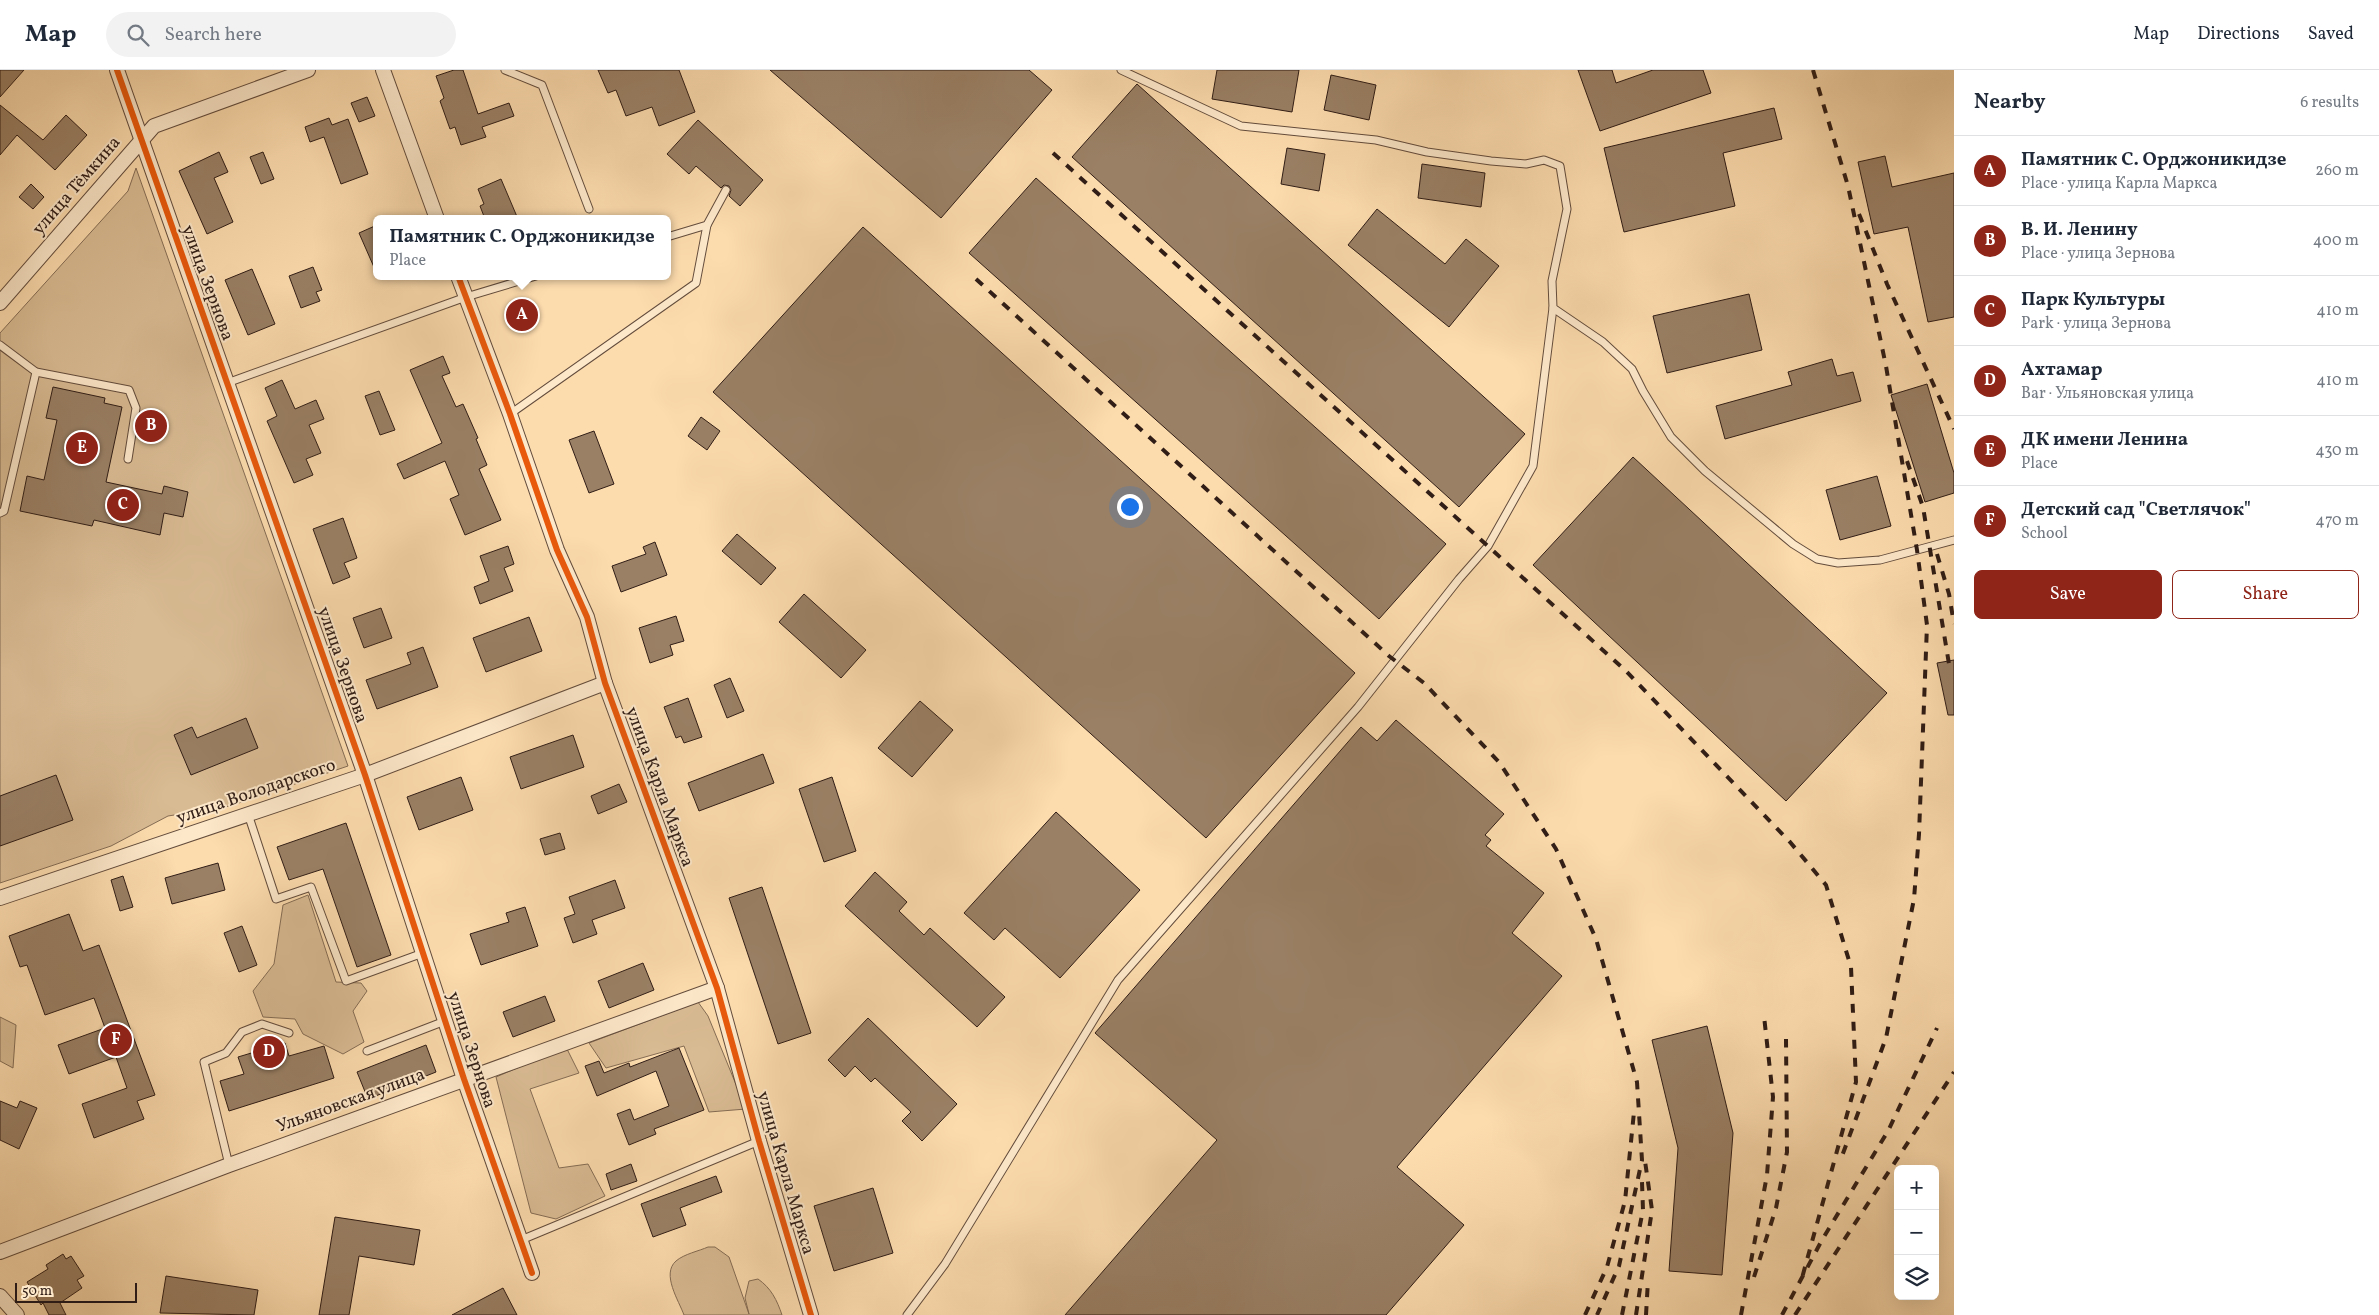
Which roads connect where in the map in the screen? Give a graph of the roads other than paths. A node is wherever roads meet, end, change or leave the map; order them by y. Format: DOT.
graph roads {
  1 [pos="117,70"];
  2 [pos="308,70"];
  3 [pos="383,70"];
  4 [pos="505,70"];
  5 [pos="1121,70"];
  6 [pos="141,141"];
  7 [pos="726,190"];
  8 [pos="589,209"];
  9 [pos="436,215"];
  10 [pos="707,225"];
  11 [pos="671,236"];
  12 [pos="460,280"];
  13 [pos="523,280"];
  14 [pos="466,297"];
  15 [pos="0,303"];
  16 [pos="1553,308"];
  17 [pos="0,345"];
  18 [pos="36,372"];
  19 [pos="227,383"];
  20 [pos="510,414"];
  21 [pos="128,459"];
  22 [pos="0,513"];
  23 [pos="1954,540"];
  24 [pos="605,682"];
  25 [pos="365,775"];
  26 [pos="248,814"];
  27 [pos="0,898"];
  28 [pos="423,953"];
  29 [pos="717,988"];
  30 [pos="445,1020"];
  31 [pos="289,1033"];
  32 [pos="367,1051"];
  33 [pos="464,1079"];
  34 [pos="759,1141"];
  35 [pos="229,1165"];
  36 [pos="521,1240"];
  37 [pos="0,1252"];
  38 [pos="532,1273"];
  39 [pos="0,1296"];
  40 [pos="18,1315"];
  41 [pos="811,1315"];
  42 [pos="906,1315"];
  1 -- 6 [label="street, улица Зернова"];
  2 -- 6 [label="street, улица Тёмкина"];
  3 -- 9 [label="street"];
  4 -- 8 [label="lane"];
  5 -- 16 [label="lane"];
  6 -- 15 [label="street, улица Тёмкина"];
  6 -- 19 [label="street, улица Зернова"];
  7 -- 10 [label="lane"];
  10 -- 11 [label="lane"];
  10 -- 20 [label="lane"];
  12 -- 14 [label="street, улица Карла Маркса"];
  13 -- 14 [label="lane"];
  14 -- 19 [label="lane"];
  14 -- 20 [label="street, улица Карла Маркса"];
  16 -- 23 [label="lane"];
  16 -- 42 [label="lane"];
  17 -- 18 [label="lane"];
  18 -- 21 [label="lane"];
  18 -- 22 [label="lane"];
  19 -- 25 [label="street, улица Зернова"];
  20 -- 24 [label="street, улица Карла Маркса"];
  24 -- 25 [label="street, улица Володарского"];
  24 -- 29 [label="street, улица Карла Маркса"];
  25 -- 26 [label="street, улица Володарского"];
  25 -- 28 [label="street, улица Зернова"];
  26 -- 27 [label="street, улица Володарского"];
  26 -- 28 [label="lane"];
  28 -- 30 [label="street, улица Зернова"];
  29 -- 33 [label="street, Ульяновская улица"];
  29 -- 34 [label="street, улица Карла Маркса"];
  30 -- 32 [label="lane"];
  30 -- 33 [label="street, улица Зернова"];
  31 -- 35 [label="lane"];
  33 -- 35 [label="street, Ульяновская улица"];
  33 -- 36 [label="street, улица Зернова"];
  34 -- 36 [label="lane"];
  34 -- 41 [label="street, улица Карла Маркса"];
  35 -- 37 [label="street, Ульяновская улица"];
  36 -- 38 [label="street, улица Зернова"];
  39 -- 40 [label="street"];
}
